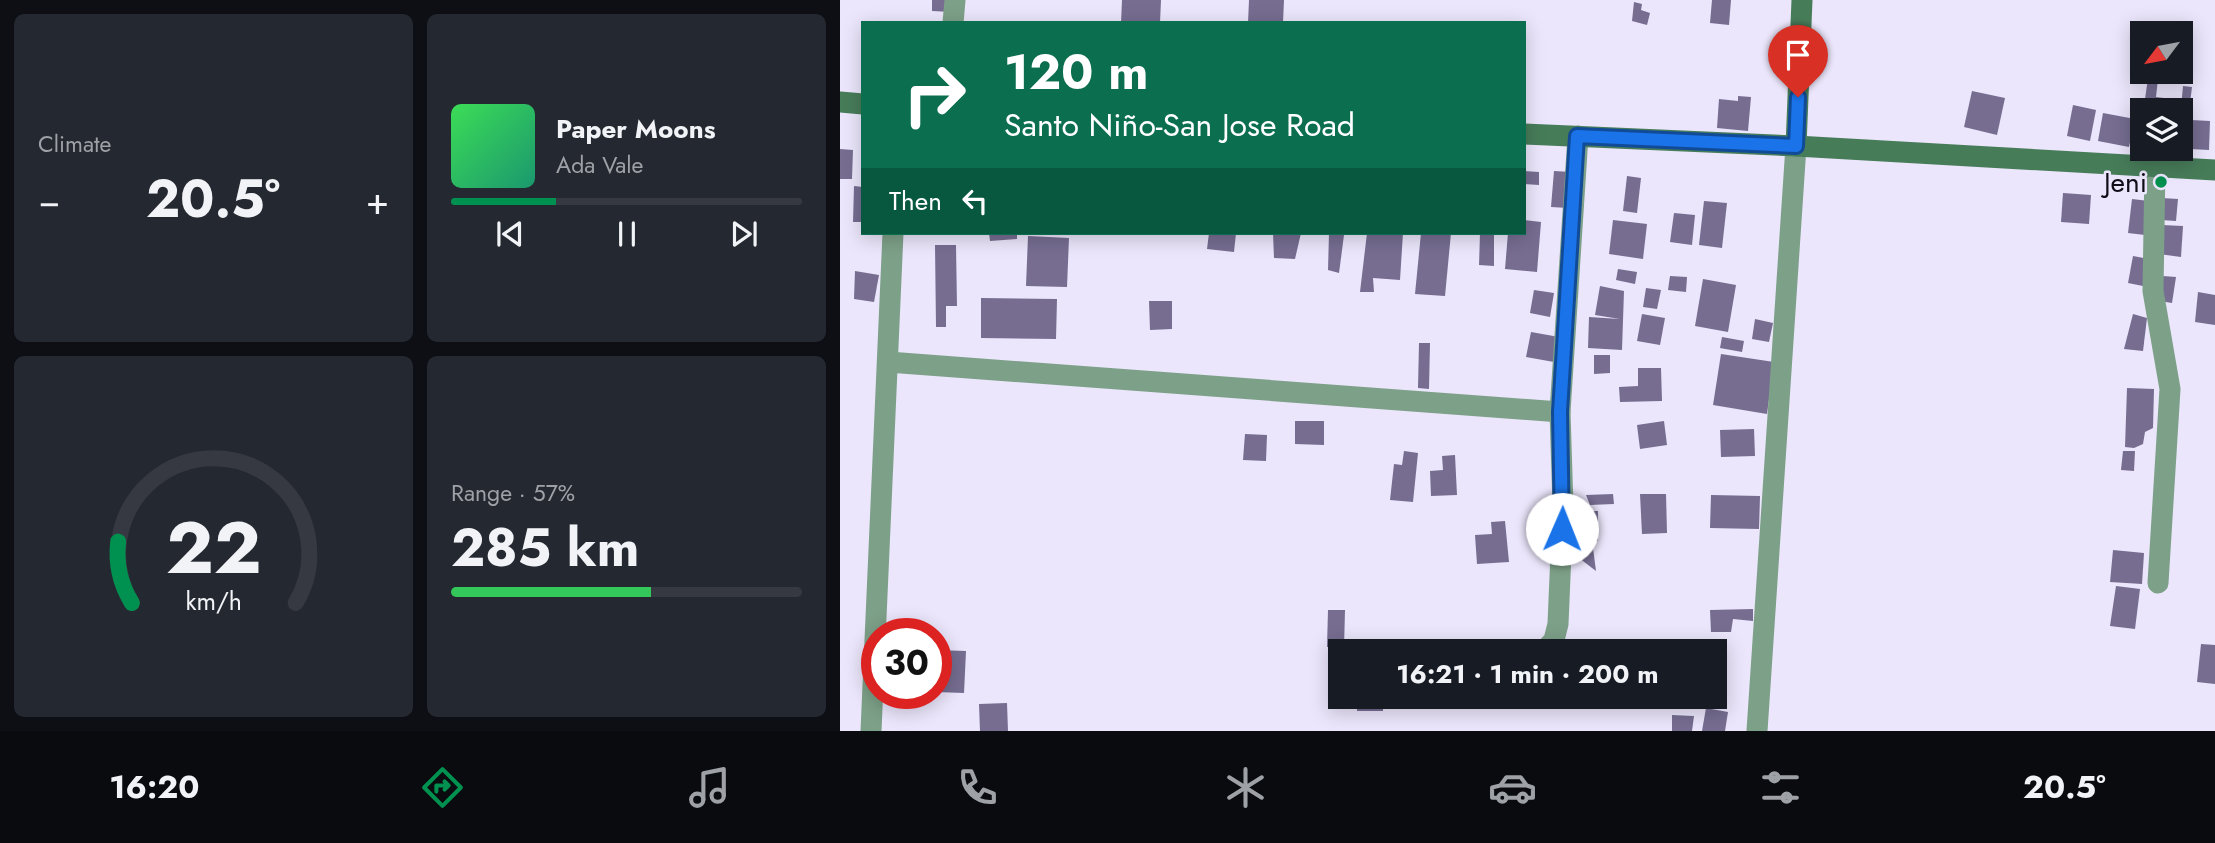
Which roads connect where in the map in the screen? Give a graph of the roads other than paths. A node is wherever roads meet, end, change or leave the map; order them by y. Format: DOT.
graph roads {
  1 [pos="955,0"];
  2 [pos="1802,0"];
  3 [pos="953,21"];
  4 [pos="840,102"];
  5 [pos="861,104"];
  6 [pos="1526,134"];
  7 [pos="1577,136"];
  8 [pos="1796,146"];
  9 [pos="2155,165"];
  10 [pos="2215,170"];
  11 [pos="893,235"];
  12 [pos="888,362"];
  13 [pos="1560,412"];
  14 [pos="2158,583"];
  15 [pos="1553,639"];
  16 [pos="871,731"];
  17 [pos="1757,731"];
  1 -- 3 [label="street"];
  2 -- 8 [label="main road"];
  4 -- 5 [label="main road"];
  6 -- 7 [label="main road"];
  7 -- 8 [label="main road"];
  7 -- 13 [label="street"];
  8 -- 9 [label="main road"];
  8 -- 17 [label="street"];
  9 -- 10 [label="main road"];
  9 -- 14 [label="street"];
  11 -- 12 [label="street"];
  12 -- 13 [label="street"];
  12 -- 16 [label="street"];
  13 -- 15 [label="street"];
}
